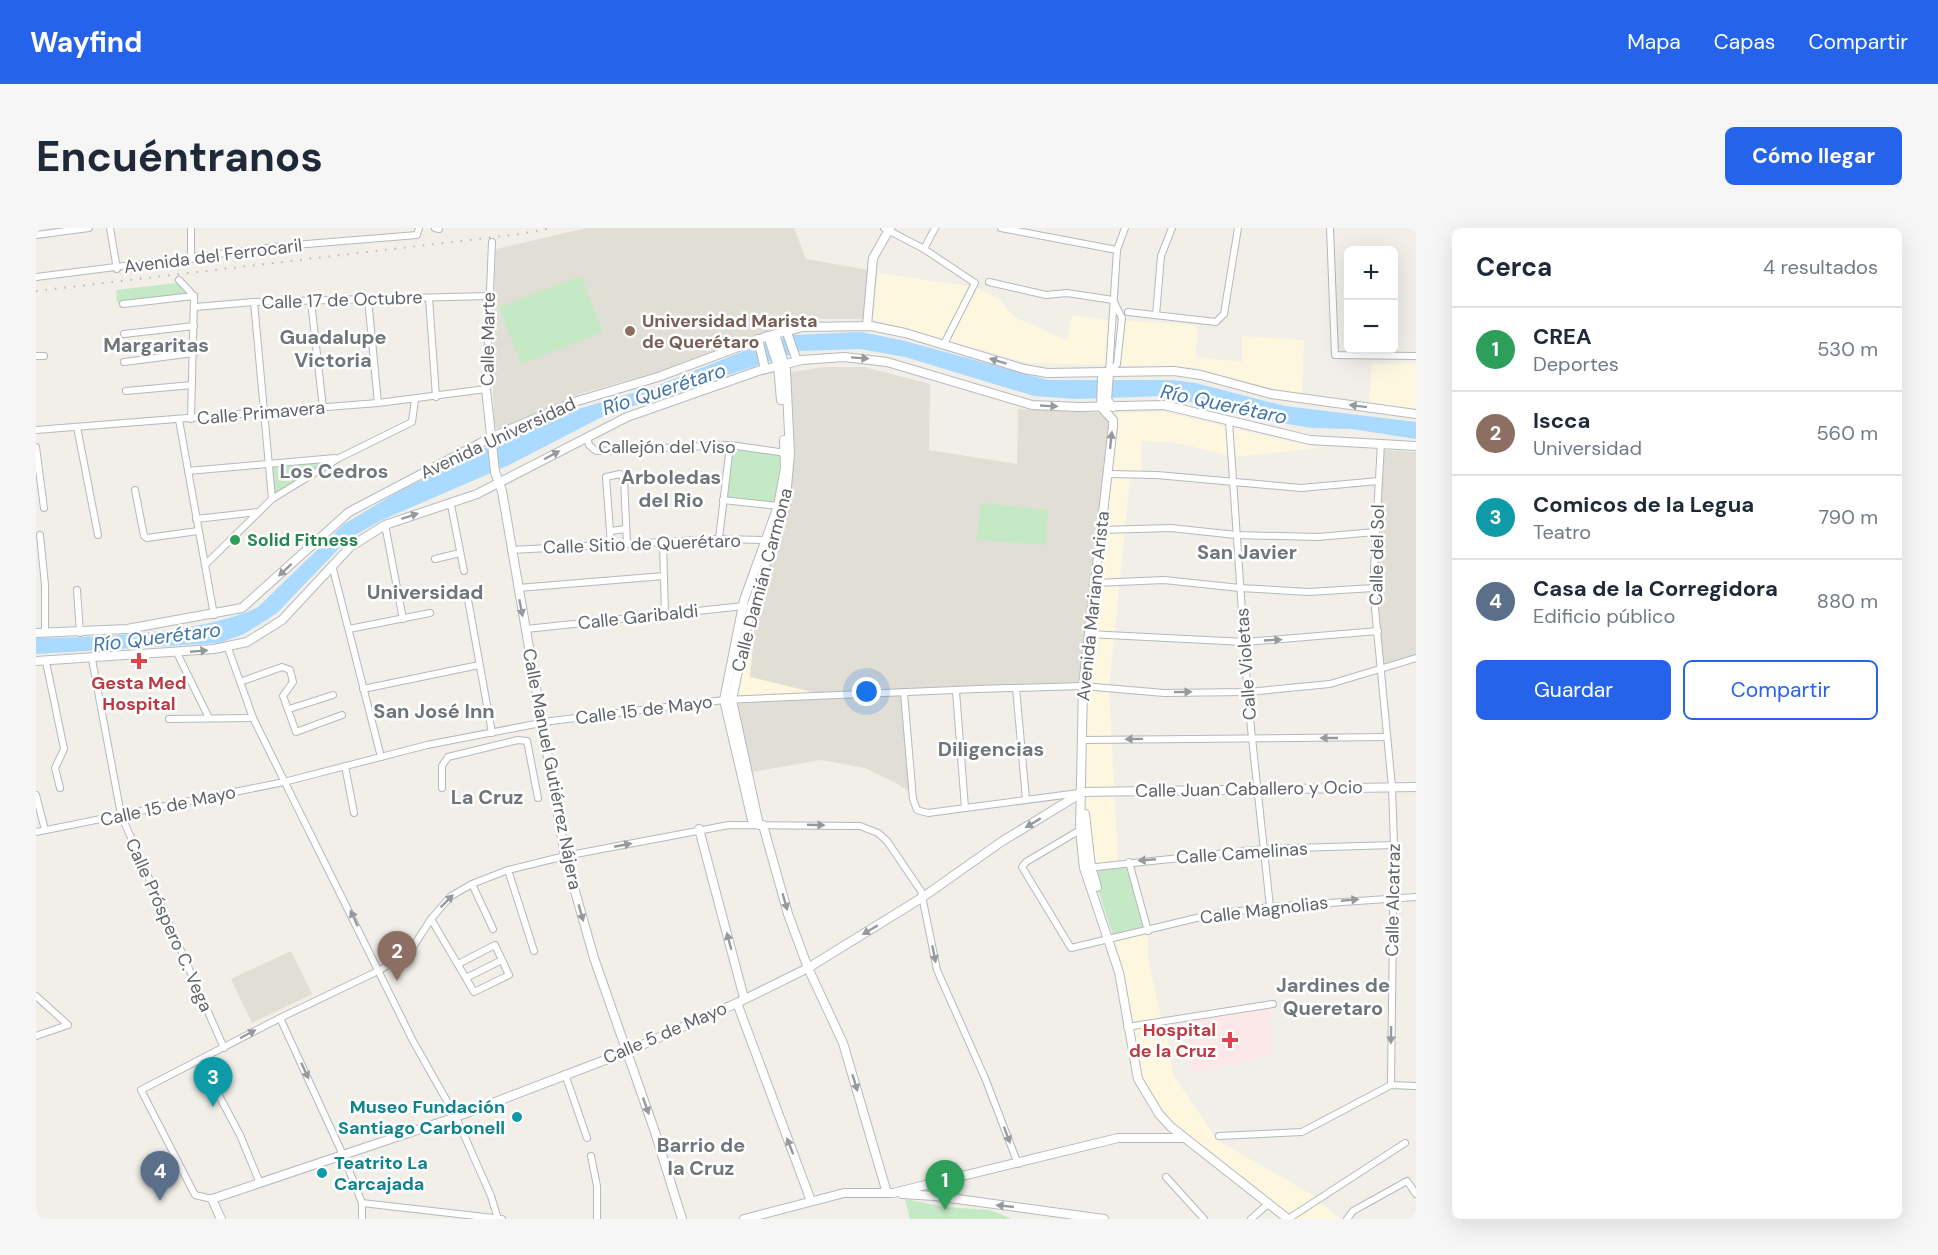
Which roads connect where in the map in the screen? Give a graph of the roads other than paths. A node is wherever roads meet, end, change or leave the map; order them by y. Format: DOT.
graph roads {
  1 [pos="89,228"];
  2 [pos="110,228"];
  3 [pos="191,228"];
  4 [pos="419,228"];
  5 [pos="888,228"];
  6 [pos="935,228"];
  7 [pos="1001,228"];
  8 [pos="1125,228"];
  9 [pos="1172,228"];
  10 [pos="1238,228"];
  11 [pos="1330,228"];
  12 [pos="36,235"];
  13 [pos="492,242"];
  14 [pos="924,249"];
  15 [pos="1117,250"];
  16 [pos="191,259"];
  17 [pos="117,268"];
  18 [pos="36,277"];
  19 [pos="179,280"];
  20 [pos="989,282"];
  21 [pos="489,296"];
  22 [pos="194,297"];
  23 [pos="429,298"];
  24 [pos="368,299"];
  25 [pos="1113,300"];
  26 [pos="311,301"];
  27 [pos="254,303"];
  28 [pos="123,304"];
  29 [pos="195,307"];
  30 [pos="1128,312"];
  31 [pos="1156,315"];
  32 [pos="867,325"];
  33 [pos="194,326"];
  34 [pos="787,333"];
  35 [pos="124,334"];
  36 [pos="773,337"];
  37 [pos="759,342"];
  38 [pos="944,344"];
  39 [pos="194,353"];
  40 [pos="36,356"];
  41 [pos="44,356"];
  42 [pos="1416,356"];
  43 [pos="795,358"];
  44 [pos="124,362"];
  45 [pos="781,363"];
  46 [pos="765,366"];
  47 [pos="1104,377"];
  48 [pos="192,385"];
  49 [pos="486,389"];
  50 [pos="126,391"];
  51 [pos="436,397"];
  52 [pos="415,399"];
  53 [pos="378,403"];
  54 [pos="1108,404"];
  55 [pos="323,408"];
  56 [pos="262,413"];
  57 [pos="1416,414"];
  58 [pos="191,419"];
  59 [pos="179,420"];
  60 [pos="1113,420"];
  61 [pos="1229,421"];
  62 [pos="77,426"];
  63 [pos="36,430"];
  64 [pos="587,437"];
  65 [pos="491,440"];
  66 [pos="1381,443"];
  67 [pos="730,445"];
  68 [pos="1416,446"];
  69 [pos="36,447"];
  70 [pos="788,453"];
  71 [pos="339,458"];
  72 [pos="268,465"];
  73 [pos="188,471"];
  74 [pos="1108,474"];
  75 [pos="1379,481"];
  76 [pos="500,482"];
  77 [pos="1232,483"];
  78 [pos="135,490"];
  79 [pos="272,499"];
  80 [pos="723,500"];
  81 [pos="451,505"];
  82 [pos="778,506"];
  83 [pos="44,508"];
  84 [pos="259,512"];
  85 [pos="196,519"];
  86 [pos="385,525"];
  87 [pos="626,529"];
  88 [pos="1101,530"];
  89 [pos="198,531"];
  90 [pos="610,531"];
  91 [pos="1375,532"];
  92 [pos="39,535"];
  93 [pos="1236,535"];
  94 [pos="98,536"];
  95 [pos="718,539"];
  96 [pos="771,540"];
  97 [pos="627,544"];
  98 [pos="611,545"];
  99 [pos="663,545"];
  100 [pos="510,550"];
  101 [pos="460,553"];
  102 [pos="435,559"];
  103 [pos="205,565"];
  104 [pos="332,565"];
  105 [pos="464,571"];
  106 [pos="664,576"];
  107 [pos="1095,583"];
  108 [pos="518,588"];
  109 [pos="1240,588"];
  110 [pos="1373,588"];
  111 [pos="77,590"];
  112 [pos="467,594"];
  113 [pos="747,606"];
  114 [pos="430,613"];
  115 [pos="214,615"];
  116 [pos="665,615"];
  117 [pos="403,619"];
  118 [pos="349,629"];
  119 [pos="526,629"];
  120 [pos="1378,632"];
  121 [pos="40,633"];
  122 [pos="81,633"];
  123 [pos="1088,634"];
  124 [pos="1245,642"];
  125 [pos="228,648"];
  126 [pos="177,653"];
  127 [pos="1416,658"];
  128 [pos="92,659"];
  129 [pos="36,661"];
  130 [pos="46,662"];
  131 [pos="479,665"];
  132 [pos="1382,668"];
  133 [pos="240,682"];
  134 [pos="1083,686"];
  135 [pos="1016,688"];
  136 [pos="363,689"];
  137 [pos="956,691"];
  138 [pos="1248,692"];
  139 [pos="904,693"];
  140 [pos="333,695"];
  141 [pos="728,700"];
  142 [pos="289,709"];
  143 [pos="342,715"];
  144 [pos="210,718"];
  145 [pos="253,718"];
  146 [pos="169,719"];
  147 [pos="544,722"];
  148 [pos="492,733"];
  149 [pos="1387,737"];
  150 [pos="1252,738"];
  151 [pos="463,739"];
  152 [pos="1083,740"];
  153 [pos="466,752"];
  154 [pos="381,757"];
  155 [pos="345,766"];
  156 [pos="284,782"];
  157 [pos="1392,787"];
  158 [pos="60,788"];
  159 [pos="442,788"];
  160 [pos="1416,788"];
  161 [pos="1257,789"];
  162 [pos="1083,792"];
  163 [pos="36,795"];
  164 [pos="538,798"];
  165 [pos="1026,799"];
  166 [pos="965,808"];
  167 [pos="354,813"];
  168 [pos="121,815"];
  169 [pos="758,825"];
  170 [pos="699,829"];
  171 [pos="45,830"];
  172 [pos="1080,830"];
  173 [pos="36,832"];
  174 [pos="1394,845"];
  175 [pos="1263,849"];
  176 [pos="565,856"];
  177 [pos="1129,862"];
  178 [pos="1088,868"];
  179 [pos="508,870"];
  180 [pos="471,884"];
  181 [pos="1394,896"];
  182 [pos="923,897"];
  183 [pos="1416,897"];
  184 [pos="1270,907"];
  185 [pos="431,919"];
  186 [pos="493,928"];
  187 [pos="1148,931"];
  188 [pos="1111,940"];
  189 [pos="534,951"];
  190 [pos="502,960"];
  191 [pos="458,964"];
  192 [pos="808,968"];
  193 [pos="378,971"];
  194 [pos="466,978"];
  195 [pos="36,996"];
  196 [pos="740,1000"];
  197 [pos="1273,1004"];
  198 [pos="280,1018"];
  199 [pos="1127,1027"];
  200 [pos="36,1036"];
  201 [pos="224,1048"];
  202 [pos="626,1052"];
  203 [pos="200,1060"];
  204 [pos="565,1074"];
  205 [pos="1391,1085"];
  206 [pos="1416,1086"];
  207 [pos="456,1117"];
  208 [pos="1219,1136"];
  209 [pos="587,1138"];
  210 [pos="1183,1138"];
  211 [pos="1405,1143"];
  212 [pos="343,1155"];
  213 [pos="591,1156"];
  214 [pos="1018,1164"];
  215 [pos="1166,1177"];
  216 [pos="259,1181"];
  217 [pos="890,1193"];
  218 [pos="1416,1194"];
  219 [pos="212,1199"];
  220 [pos="811,1201"];
  221 [pos="362,1203"];
  222 [pos="1269,1203"];
  223 [pos="221,1219"];
  224 [pos="362,1219"];
  225 [pos="500,1219"];
  226 [pos="597,1219"];
  227 [pos="682,1219"];
  228 [pos="744,1219"];
  229 [pos="1104,1219"];
  230 [pos="1204,1219"];
  231 [pos="1251,1219"];
  232 [pos="1288,1219"];
  233 [pos="1347,1219"];
  1 -- 12 [label="street"];
  2 -- 17 [label="street"];
  3 -- 16 [label="street"];
  4 -- 16 [label="street, Avenida del Ferrocaril"];
  5 -- 14 [label="street"];
  5 -- 32 [label="street"];
  6 -- 14 [label="street"];
  7 -- 15 [label="street"];
  8 -- 15 [label="street"];
  9 -- 31 [label="street"];
  10 -- 31 [label="street"];
  11 -- 42 [label="street"];
  13 -- 21 [label="street, Calle Marte"];
  14 -- 38 [label="street"];
  15 -- 25 [label="street"];
  16 -- 17 [label="street, Avenida del Ferrocaril"];
  17 -- 18 [label="street, Avenida del Ferrocaril"];
  19 -- 22 [label="street, Avenida del Ferrocaril"];
  20 -- 25 [label="street"];
  21 -- 23 [label="street, Calle 17 de Octubre"];
  21 -- 49 [label="street, Calle Marte"];
  22 -- 28 [label="street"];
  22 -- 29 [label="street"];
  23 -- 24 [label="street, Calle 17 de Octubre"];
  23 -- 51 [label="street"];
  24 -- 26 [label="street, Calle 17 de Octubre"];
  24 -- 53 [label="street"];
  25 -- 47 [label="street"];
  25 -- 47 [label="street"];
  26 -- 27 [label="street, Calle 17 de Octubre"];
  26 -- 55 [label="street"];
  27 -- 29 [label="street, Calle 17 de Octubre"];
  27 -- 56 [label="street"];
  29 -- 33 [label="street"];
  30 -- 31 [label="street"];
  32 -- 34 [label="street, Avenida Universidad"];
  32 -- 38 [label="street, Avenida Universidad"];
  33 -- 35 [label="street"];
  33 -- 39 [label="street"];
  34 -- 36 [label="street, Avenida Universidad"];
  34 -- 43 [label="street"];
  36 -- 37 [label="street, Avenida Universidad"];
  36 -- 45 [label="street, Calle Damián Carmona"];
  37 -- 46 [label="street"];
  37 -- 65 [label="street, Avenida Universidad"];
  47 -- 38 [label="street, Avenida Universidad, one-way"];
  39 -- 44 [label="street"];
  39 -- 48 [label="street"];
  40 -- 41 [label="street"];
  43 -- 45 [label="street, Avenida Universidad"];
  43 -- 54 [label="street, Avenida Universidad, one-way"];
  45 -- 46 [label="street, Avenida Universidad"];
  45 -- 70 [label="street, Calle Damián Carmona"];
  46 -- 64 [label="street, Avenida Universidad"];
  47 -- 54 [label="street, Avenida Mariano Arista"];
  57 -- 47 [label="street, Avenida Universidad, one-way"];
  48 -- 50 [label="street"];
  48 -- 58 [label="street"];
  49 -- 51 [label="street, Calle Primavera"];
  49 -- 65 [label="street, Calle Marte"];
  51 -- 52 [label="street, Calle Primavera"];
  52 -- 53 [label="street, Calle Primavera"];
  52 -- 71 [label="street"];
  53 -- 55 [label="street, Calle Primavera"];
  54 -- 60 [label="street"];
  54 -- 60 [label="street, Avenida Mariano Arista"];
  54 -- 61 [label="street, Avenida Universidad"];
  55 -- 56 [label="street, Calle Primavera"];
  56 -- 58 [label="street, Calle Primavera"];
  56 -- 72 [label="street"];
  58 -- 59 [label="street, Calle Primavera"];
  59 -- 62 [label="street, Calle Primavera"];
  59 -- 73 [label="street"];
  74 -- 60 [label="street, Avenida Mariano Arista, one-way"];
  61 -- 66 [label="street, Avenida Universidad"];
  61 -- 77 [label="street, Calle Violetas"];
  62 -- 63 [label="street, Calle Primavera"];
  62 -- 94 [label="street"];
  64 -- 67 [label="street, Callejón del Viso"];
  76 -- 64 [label="street, Avenida Universidad, one-way"];
  65 -- 76 [label="street, Calle Manuel Gutiérrez Nájera"];
  65 -- 115 [label="street, Avenida Universidad, one-way"];
  66 -- 68 [label="street, Avenida Universidad"];
  66 -- 75 [label="street, Calle del Sol"];
  67 -- 70 [label="street, Callejón del Viso"];
  67 -- 80 [label="street"];
  69 -- 83 [label="street"];
  70 -- 82 [label="street, Calle Damián Carmona"];
  70 -- 96 [label="street, Calle Damián Carmona"];
  71 -- 72 [label="street"];
  71 -- 79 [label="street"];
  72 -- 73 [label="street"];
  72 -- 79 [label="street"];
  73 -- 85 [label="street"];
  74 -- 77 [label="street"];
  74 -- 88 [label="street, Avenida Mariano Arista"];
  75 -- 77 [label="street"];
  75 -- 91 [label="street, Calle del Sol"];
  76 -- 81 [label="street, Avenida Universidad"];
  76 -- 100 [label="street, Calle Manuel Gutiérrez Nájera"];
  77 -- 93 [label="street, Calle Violetas"];
  78 -- 89 [label="street"];
  79 -- 84 [label="street"];
  80 -- 82 [label="street"];
  80 -- 95 [label="street"];
  86 -- 81 [label="street, Avenida Universidad, one-way"];
  81 -- 101 [label="street"];
  82 -- 96 [label="street, Calle Damián Carmona"];
  84 -- 85 [label="street"];
  84 -- 103 [label="street"];
  85 -- 89 [label="street"];
  86 -- 104 [label="street, Avenida Universidad"];
  86 -- 117 [label="street"];
  87 -- 90 [label="street"];
  87 -- 90 [label="street"];
  87 -- 97 [label="street"];
  88 -- 93 [label="street"];
  88 -- 107 [label="street, Avenida Mariano Arista"];
  89 -- 103 [label="street"];
  90 -- 98 [label="street"];
  91 -- 93 [label="street"];
  91 -- 110 [label="street, Calle del Sol"];
  92 -- 121 [label="street"];
  93 -- 109 [label="street, Calle Violetas"];
  95 -- 96 [label="street, Calle Sitio de Querétaro"];
  95 -- 99 [label="street, Calle Sitio de Querétaro"];
  96 -- 113 [label="street, Calle Damián Carmona"];
  97 -- 98 [label="street, Calle Sitio de Querétaro"];
  97 -- 99 [label="street, Calle Sitio de Querétaro"];
  98 -- 100 [label="street, Calle Sitio de Querétaro"];
  99 -- 106 [label="street"];
  100 -- 108 [label="street, Calle Manuel Gutiérrez Nájera"];
  101 -- 102 [label="street"];
  101 -- 105 [label="street"];
  103 -- 115 [label="street"];
  104 -- 118 [label="street"];
  104 -- 125 [label="street, Avenida Universidad"];
  106 -- 108 [label="street"];
  106 -- 116 [label="street"];
  107 -- 109 [label="street"];
  107 -- 123 [label="street, Avenida Mariano Arista"];
  108 -- 119 [label="street, Calle Manuel Gutiérrez Nájera, one-way"];
  109 -- 110 [label="street"];
  109 -- 124 [label="street, Calle Violetas"];
  110 -- 120 [label="street, Calle del Sol"];
  111 -- 122 [label="street"];
  112 -- 131 [label="street"];
  113 -- 116 [label="street, Calle Garibaldi"];
  113 -- 141 [label="street, Calle Damián Carmona"];
  114 -- 117 [label="street"];
  115 -- 122 [label="street, Avenida Universidad"];
  116 -- 119 [label="street, Calle Garibaldi"];
  117 -- 118 [label="street"];
  118 -- 136 [label="street"];
  119 -- 147 [label="street, Calle Manuel Gutiérrez Nájera"];
  124 -- 120 [label="street, one-way"];
  120 -- 132 [label="street, Calle del Sol"];
  121 -- 122 [label="street, Avenida Universidad"];
  123 -- 124 [label="street"];
  123 -- 134 [label="street, Avenida Mariano Arista"];
  124 -- 138 [label="street, Calle Violetas"];
  126 -- 125 [label="street, Avenida Universidad, one-way"];
  125 -- 133 [label="street"];
  126 -- 128 [label="street, Avenida Universidad"];
  126 -- 144 [label="street"];
  127 -- 132 [label="street, Calle 15 de Mayo"];
  128 -- 130 [label="street, Avenida Universidad"];
  128 -- 168 [label="street, Calle Próspero C. Vega"];
  129 -- 130 [label="street, Avenida Universidad"];
  130 -- 158 [label="street"];
  131 -- 136 [label="street"];
  131 -- 148 [label="street"];
  132 -- 138 [label="street, Calle 15 de Mayo"];
  132 -- 149 [label="street, Calle del Sol"];
  133 -- 142 [label="street"];
  133 -- 145 [label="street"];
  134 -- 135 [label="street, Calle 15 de Mayo"];
  134 -- 138 [label="street, Calle 15 de Mayo, one-way"];
  134 -- 152 [label="street, Avenida Mariano Arista"];
  135 -- 137 [label="street, Calle 15 de Mayo"];
  135 -- 165 [label="street"];
  136 -- 154 [label="street"];
  137 -- 139 [label="street, Calle 15 de Mayo"];
  137 -- 166 [label="street"];
  138 -- 150 [label="street, Calle Violetas"];
  139 -- 141 [label="street, Calle 15 de Mayo"];
  139 -- 166 [label="street"];
  140 -- 142 [label="street"];
  141 -- 147 [label="street, Calle 15 de Mayo"];
  141 -- 169 [label="street, Calle Damián Carmona"];
  142 -- 143 [label="street"];
  144 -- 145 [label="street"];
  144 -- 146 [label="street"];
  145 -- 156 [label="street"];
  147 -- 148 [label="street, Calle 15 de Mayo"];
  147 -- 176 [label="street, Calle Manuel Gutiérrez Nájera"];
  148 -- 151 [label="street, Calle 15 de Mayo"];
  149 -- 150 [label="street, one-way"];
  149 -- 157 [label="street, Calle Alcatraz"];
  150 -- 152 [label="street, one-way"];
  150 -- 161 [label="street, Calle Violetas"];
  151 -- 153 [label="street"];
  151 -- 154 [label="street, Calle 15 de Mayo"];
  152 -- 162 [label="street, Avenida Mariano Arista"];
  153 -- 159 [label="street"];
  153 -- 164 [label="street"];
  154 -- 155 [label="street, Calle 15 de Mayo"];
  155 -- 156 [label="street, Calle 15 de Mayo"];
  155 -- 167 [label="street"];
  156 -- 168 [label="street, Calle 15 de Mayo"];
  193 -- 156 [label="street, one-way"];
  157 -- 160 [label="street, Calle Juan Caballero y Ocio"];
  157 -- 161 [label="street, Calle Juan Caballero y Ocio"];
  157 -- 174 [label="street, Calle Alcatraz"];
  161 -- 162 [label="street, Calle Juan Caballero y Ocio"];
  161 -- 175 [label="street, Calle Violetas"];
  162 -- 165 [label="street"];
  162 -- 172 [label="street"];
  162 -- 178 [label="street"];
  162 -- 182 [label="street, Calle 5 de Mayo, one-way"];
  163 -- 171 [label="street"];
  165 -- 166 [label="street"];
  168 -- 171 [label="street, Calle 15 de Mayo"];
  168 -- 201 [label="street, Calle Próspero C. Vega"];
  169 -- 170 [label="street"];
  169 -- 182 [label="street, one-way"];
  169 -- 192 [label="street, Calle Damián Carmona, one-way"];
  176 -- 170 [label="street, one-way"];
  196 -- 170 [label="street, one-way"];
  171 -- 173 [label="street, Calle 15 de Mayo"];
  172 -- 178 [label="street"];
  172 -- 188 [label="street, Calle Magnolias"];
  174 -- 175 [label="street, Calle Camelinas"];
  174 -- 181 [label="street, Calle Alcatraz"];
  175 -- 177 [label="street, Calle Camelinas, one-way"];
  175 -- 184 [label="street, Calle Violetas"];
  176 -- 179 [label="street"];
  176 -- 202 [label="street, Calle Manuel Gutiérrez Nájera, one-way"];
  177 -- 178 [label="street, Calle Camelinas"];
  177 -- 187 [label="street"];
  178 -- 188 [label="street"];
  179 -- 180 [label="street"];
  179 -- 189 [label="street"];
  185 -- 180 [label="street, one-way"];
  180 -- 186 [label="street"];
  181 -- 183 [label="street, Calle Magnolias"];
  184 -- 181 [label="street, Calle Magnolias, one-way"];
  181 -- 205 [label="street, Calle Alcatraz, one-way"];
  182 -- 192 [label="street, Calle 5 de Mayo, one-way"];
  182 -- 214 [label="street, one-way"];
  184 -- 187 [label="street, Calle Magnolias"];
  185 -- 191 [label="street"];
  185 -- 193 [label="street"];
  187 -- 188 [label="street, Calle Magnolias"];
  188 -- 199 [label="street"];
  190 -- 191 [label="street"];
  190 -- 194 [label="street"];
  190 -- 194 [label="street"];
  191 -- 194 [label="street"];
  192 -- 196 [label="street, Calle 5 de Mayo"];
  192 -- 217 [label="street, Calle Damián Carmona, one-way"];
  193 -- 198 [label="street"];
  193 -- 207 [label="street"];
  195 -- 200 [label="street"];
  196 -- 202 [label="street, Calle 5 de Mayo"];
  220 -- 196 [label="street, one-way"];
  197 -- 199 [label="street"];
  201 -- 198 [label="street, one-way"];
  198 -- 212 [label="street, one-way"];
  199 -- 210 [label="street"];
  201 -- 203 [label="street"];
  202 -- 204 [label="street, Calle 5 de Mayo"];
  202 -- 227 [label="street, Calle Manuel Gutiérrez Nájera, one-way"];
  203 -- 216 [label="street"];
  203 -- 219 [label="street"];
  204 -- 207 [label="street, Calle 5 de Mayo"];
  204 -- 209 [label="street"];
  205 -- 206 [label="street"];
  205 -- 208 [label="street"];
  207 -- 212 [label="street, Calle 5 de Mayo"];
  207 -- 225 [label="street"];
  210 -- 214 [label="street"];
  210 -- 222 [label="street"];
  211 -- 232 [label="street"];
  212 -- 216 [label="street, Calle 5 de Mayo"];
  212 -- 221 [label="street"];
  213 -- 226 [label="street"];
  214 -- 217 [label="street"];
  215 -- 230 [label="street"];
  216 -- 219 [label="street, Calle 5 de Mayo"];
  217 -- 220 [label="street"];
  229 -- 217 [label="street, one-way"];
  218 -- 233 [label="street"];
  219 -- 223 [label="street"];
  220 -- 228 [label="street"];
  221 -- 224 [label="street"];
  221 -- 225 [label="street"];
  222 -- 231 [label="street"];
  222 -- 232 [label="street"];
}
